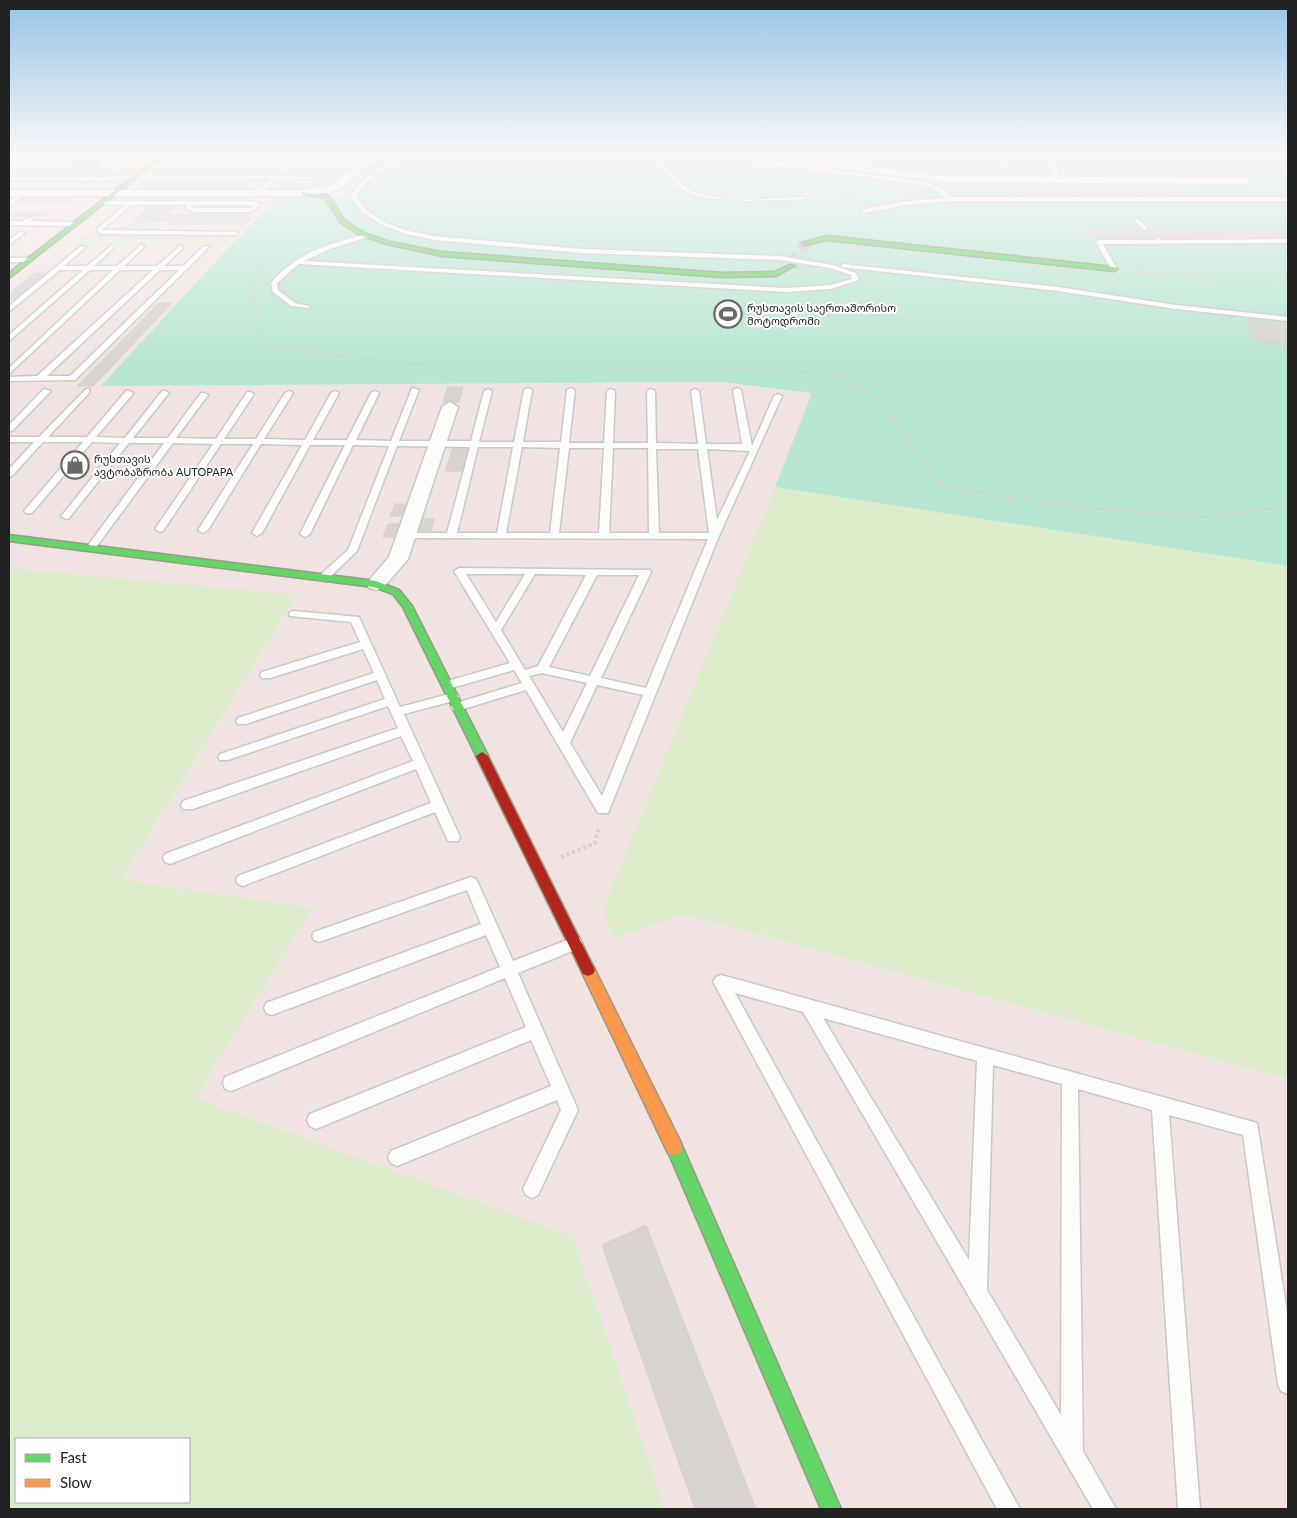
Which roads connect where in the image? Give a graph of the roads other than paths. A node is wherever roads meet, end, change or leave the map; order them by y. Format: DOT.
graph roads {
  1 [pos="67,224"];
  2 [pos="75,224"];
  3 [pos="106,224"];
  4 [pos="165,224"];
  5 [pos="347,224"];
  6 [pos="385,224"];
  7 [pos="1140,224"];
  8 [pos="1145,228"];
  9 [pos="22,233"];
  10 [pos="236,233"];
  11 [pos="155,234"];
  12 [pos="366,236"];
  13 [pos="1288,241"];
  14 [pos="9,243"];
  15 [pos="806,243"];
  16 [pos="142,246"];
  17 [pos="83,247"];
  18 [pos="112,247"];
  19 [pos="181,247"];
  20 [pos="206,247"];
  21 [pos="9,260"];
  22 [pos="29,260"];
  23 [pos="295,262"];
  24 [pos="818,263"];
  25 [pos="791,266"];
  26 [pos="59,268"];
  27 [pos="118,268"];
  28 [pos="158,268"];
  29 [pos="185,268"];
  30 [pos="1114,269"];
  31 [pos="896,272"];
  32 [pos="9,276"];
  33 [pos="856,280"];
  34 [pos="307,307"];
  35 [pos="9,309"];
  36 [pos="1288,319"];
  37 [pos="9,339"];
  38 [pos="9,372"];
  39 [pos="9,379"];
  40 [pos="40,379"];
  41 [pos="415,390"];
  42 [pos="528,390"];
  43 [pos="571,390"];
  44 [pos="737,390"];
  45 [pos="48,391"];
  46 [pos="86,391"];
  47 [pos="488,391"];
  48 [pos="611,391"];
  49 [pos="651,391"];
  50 [pos="695,391"];
  51 [pos="375,392"];
  52 [pos="129,393"];
  53 [pos="164,393"];
  54 [pos="289,393"];
  55 [pos="335,393"];
  56 [pos="204,394"];
  57 [pos="250,394"];
  58 [pos="778,396"];
  59 [pos="450,407"];
  60 [pos="9,429"];
  61 [pos="9,439"];
  62 [pos="41,440"];
  63 [pos="90,440"];
  64 [pos="127,440"];
  65 [pos="170,441"];
  66 [pos="218,441"];
  67 [pos="258,442"];
  68 [pos="308,442"];
  69 [pos="350,443"];
  70 [pos="394,443"];
  71 [pos="440,444"];
  72 [pos="475,444"];
  73 [pos="517,444"];
  74 [pos="565,445"];
  75 [pos="608,446"];
  76 [pos="652,446"];
  77 [pos="702,447"];
  78 [pos="751,449"];
  79 [pos="9,474"];
  80 [pos="29,511"];
  81 [pos="66,516"];
  82 [pos="160,529"];
  83 [pos="203,530"];
  84 [pos="258,533"];
  85 [pos="305,534"];
  86 [pos="406,536"];
  87 [pos="451,536"];
  88 [pos="501,536"];
  89 [pos="554,536"];
  90 [pos="604,536"];
  91 [pos="654,536"];
  92 [pos="714,536"];
  93 [pos="9,538"];
  94 [pos="91,548"];
  95 [pos="532,571"];
  96 [pos="594,572"];
  97 [pos="324,577"];
  98 [pos="376,584"];
  99 [pos="294,614"];
  100 [pos="496,630"];
  101 [pos="366,644"];
  102 [pos="542,669"];
  103 [pos="521,670"];
  104 [pos="380,674"];
  105 [pos="266,675"];
  106 [pos="594,680"];
  107 [pos="448,685"];
  108 [pos="530,685"];
  109 [pos="650,693"];
  110 [pos="455,702"];
  111 [pos="395,707"];
  112 [pos="242,721"];
  113 [pos="405,730"];
  114 [pos="564,743"];
  115 [pos="224,757"];
  116 [pos="420,763"];
  117 [pos="188,805"];
  118 [pos="439,805"];
  119 [pos="454,836"];
  120 [pos="170,858"];
  121 [pos="243,880"];
  122 [pos="490,927"];
  123 [pos="319,936"];
  124 [pos="576,944"];
  125 [pos="509,972"];
  126 [pos="808,1006"];
  127 [pos="272,1008"];
  128 [pos="535,1031"];
  129 [pos="985,1055"];
  130 [pos="1070,1079"];
  131 [pos="231,1083"];
  132 [pos="561,1090"];
  133 [pos="1160,1104"];
  134 [pos="316,1120"];
  135 [pos="397,1157"];
  136 [pos="532,1190"];
  137 [pos="977,1292"];
  138 [pos="1288,1384"];
  139 [pos="1072,1454"];
  140 [pos="831,1509"];
  141 [pos="1009,1509"];
  142 [pos="1104,1509"];
  143 [pos="1189,1509"];
  1 -- 2 [label="lane"];
  2 -- 22 [label="street"];
  3 -- 11 [label="lane"];
  4 -- 11 [label="lane"];
  5 -- 12 [label="street"];
  6 -- 24 [label="lane"];
  7 -- 8 [label="lane"];
  9 -- 14 [label="lane"];
  10 -- 11 [label="lane"];
  12 -- 23 [label="lane"];
  12 -- 25 [label="street"];
  13 -- 30 [label="lane"];
  15 -- 30 [label="street"];
  16 -- 27 [label="lane"];
  17 -- 26 [label="lane"];
  18 -- 37 [label="lane"];
  19 -- 28 [label="lane"];
  20 -- 29 [label="lane"];
  21 -- 22 [label="lane"];
  22 -- 32 [label="street"];
  23 -- 33 [label="lane"];
  23 -- 34 [label="lane"];
  24 -- 31 [label="lane"];
  24 -- 33 [label="lane"];
  26 -- 27 [label="lane"];
  26 -- 35 [label="lane"];
  27 -- 28 [label="lane"];
  27 -- 38 [label="lane"];
  28 -- 29 [label="lane"];
  28 -- 40 [label="lane"];
  29 -- 40 [label="lane"];
  31 -- 33 [label="lane"];
  31 -- 36 [label="lane"];
  39 -- 40 [label="lane"];
  41 -- 70 [label="lane"];
  42 -- 73 [label="lane"];
  43 -- 74 [label="lane"];
  44 -- 78 [label="lane"];
  45 -- 60 [label="lane"];
  46 -- 62 [label="lane"];
  47 -- 72 [label="lane"];
  48 -- 75 [label="lane"];
  49 -- 76 [label="lane"];
  50 -- 77 [label="lane"];
  51 -- 69 [label="lane"];
  52 -- 63 [label="lane"];
  53 -- 64 [label="lane"];
  54 -- 67 [label="lane"];
  55 -- 68 [label="lane"];
  56 -- 65 [label="lane"];
  57 -- 66 [label="lane"];
  58 -- 78 [label="lane"];
  59 -- 71 [label="street"];
  61 -- 62 [label="lane"];
  62 -- 63 [label="lane"];
  62 -- 79 [label="lane"];
  63 -- 64 [label="lane"];
  63 -- 80 [label="lane"];
  64 -- 65 [label="lane"];
  64 -- 81 [label="lane"];
  65 -- 66 [label="lane"];
  65 -- 94 [label="lane"];
  66 -- 67 [label="lane"];
  66 -- 82 [label="lane"];
  67 -- 68 [label="lane"];
  67 -- 83 [label="lane"];
  68 -- 69 [label="lane"];
  68 -- 84 [label="lane"];
  69 -- 70 [label="lane"];
  69 -- 85 [label="lane"];
  70 -- 71 [label="lane"];
  70 -- 97 [label="lane"];
  71 -- 72 [label="lane"];
  71 -- 86 [label="street"];
  72 -- 73 [label="lane"];
  72 -- 87 [label="lane"];
  73 -- 74 [label="lane"];
  73 -- 88 [label="lane"];
  74 -- 75 [label="lane"];
  74 -- 89 [label="lane"];
  75 -- 76 [label="lane"];
  75 -- 90 [label="lane"];
  76 -- 77 [label="lane"];
  76 -- 91 [label="lane"];
  77 -- 78 [label="lane"];
  77 -- 92 [label="lane"];
  78 -- 92 [label="lane"];
  86 -- 87 [label="lane"];
  86 -- 98 [label="street"];
  87 -- 88 [label="lane"];
  88 -- 89 [label="lane"];
  89 -- 90 [label="lane"];
  90 -- 91 [label="lane"];
  91 -- 92 [label="lane"];
  92 -- 109 [label="lane"];
  93 -- 94 [label="street"];
  94 -- 97 [label="street"];
  95 -- 96 [label="lane"];
  95 -- 100 [label="lane"];
  95 -- 100 [label="lane"];
  96 -- 102 [label="lane"];
  96 -- 106 [label="lane"];
  97 -- 98 [label="street"];
  98 -- 107 [label="street"];
  99 -- 101 [label="lane"];
  100 -- 103 [label="lane"];
  101 -- 104 [label="lane"];
  101 -- 105 [label="lane"];
  102 -- 103 [label="lane"];
  102 -- 106 [label="lane"];
  103 -- 107 [label="lane"];
  103 -- 108 [label="lane"];
  104 -- 111 [label="lane"];
  104 -- 112 [label="lane"];
  106 -- 109 [label="lane"];
  106 -- 114 [label="lane"];
  107 -- 110 [label="street"];
  108 -- 110 [label="lane"];
  108 -- 114 [label="lane"];
  109 -- 114 [label="lane"];
  110 -- 111 [label="lane"];
  110 -- 124 [label="street"];
  111 -- 113 [label="lane"];
  111 -- 115 [label="lane"];
  113 -- 116 [label="lane"];
  113 -- 117 [label="lane"];
  116 -- 118 [label="lane"];
  116 -- 120 [label="lane"];
  118 -- 119 [label="lane"];
  118 -- 121 [label="lane"];
  122 -- 123 [label="lane"];
  122 -- 125 [label="lane"];
  122 -- 127 [label="lane"];
  124 -- 125 [label="lane"];
  124 -- 140 [label="street"];
  125 -- 128 [label="lane"];
  125 -- 131 [label="lane"];
  126 -- 129 [label="lane"];
  126 -- 137 [label="lane"];
  126 -- 141 [label="lane"];
  128 -- 132 [label="lane"];
  128 -- 134 [label="lane"];
  129 -- 130 [label="lane"];
  129 -- 137 [label="lane"];
  130 -- 133 [label="lane"];
  130 -- 139 [label="lane"];
  132 -- 135 [label="lane"];
  132 -- 136 [label="lane"];
  133 -- 138 [label="lane"];
  133 -- 143 [label="lane"];
  137 -- 139 [label="lane"];
  139 -- 142 [label="lane"];
}
